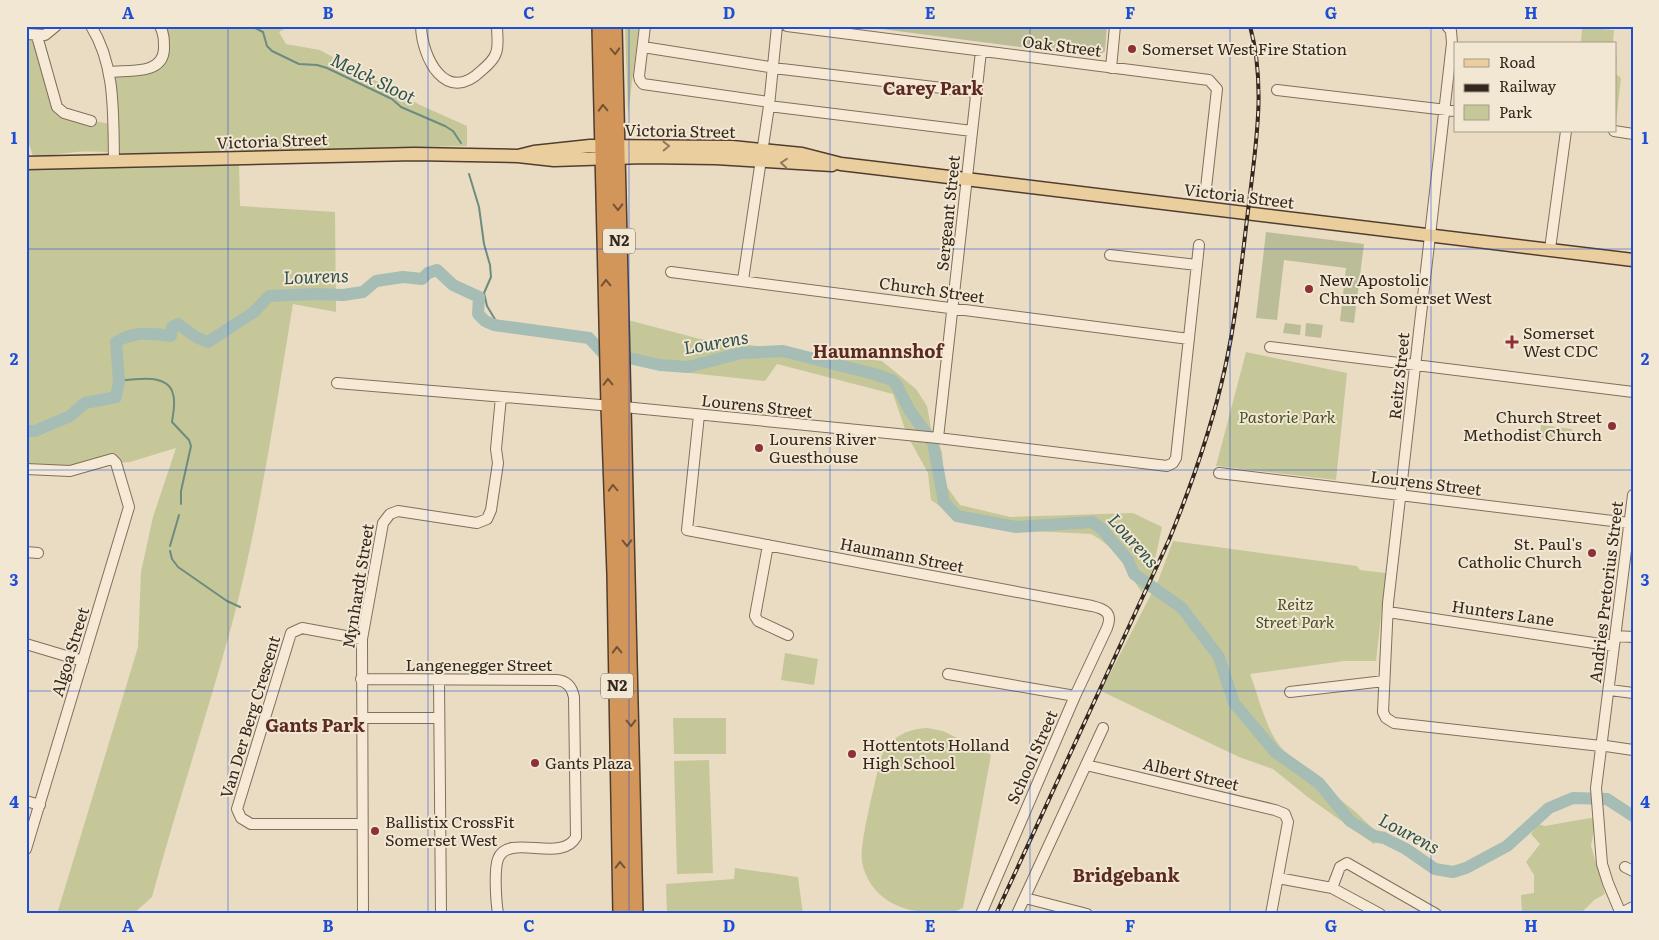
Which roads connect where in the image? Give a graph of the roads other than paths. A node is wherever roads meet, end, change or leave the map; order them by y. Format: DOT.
graph roads {
  1 [pos="56,26"];
  2 [pos="91,26"];
  3 [pos="160,26"];
  4 [pos="421,26"];
  5 [pos="497,26"];
  6 [pos="600,26"];
  7 [pos="614,26"];
  8 [pos="645,26"];
  9 [pos="777,26"];
  10 [pos="787,26"];
  11 [pos="1115,26"];
  12 [pos="1448,27"];
  13 [pos="32,35"];
  14 [pos="643,47"];
  15 [pos="981,51"];
  16 [pos="773,67"];
  17 [pos="1111,68"];
  18 [pos="110,72"];
  19 [pos="1277,90"];
  20 [pos="976,92"];
  21 [pos="769,104"];
  22 [pos="1450,110"];
  23 [pos="91,121"];
  24 [pos="972,131"];
  25 [pos="1616,131"];
  26 [pos="1566,132"];
  27 [pos="1633,134"];
  28 [pos="611,152"];
  29 [pos="762,155"];
  30 [pos="114,161"];
  31 [pos="26,163"];
  32 [pos="966,179"];
  33 [pos="1206,188"];
  34 [pos="1430,235"];
  35 [pos="1200,246"];
  36 [pos="1550,250"];
  37 [pos="1110,255"];
  38 [pos="1633,260"];
  39 [pos="1197,265"];
  40 [pos="671,272"];
  41 [pos="743,280"];
  42 [pos="953,308"];
  43 [pos="614,323"];
  44 [pos="1189,340"];
  45 [pos="1270,346"];
  46 [pos="1416,366"];
  47 [pos="337,383"];
  48 [pos="1633,392"];
  49 [pos="501,397"];
  50 [pos="608,406"];
  51 [pos="624,407"];
  52 [pos="699,415"];
  53 [pos="935,437"];
  54 [pos="26,469"];
  55 [pos="1219,473"];
  56 [pos="1401,495"];
  57 [pos="1633,495"];
  58 [pos="1629,523"];
  59 [pos="768,545"];
  60 [pos="26,552"];
  61 [pos="38,553"];
  62 [pos="1388,612"];
  63 [pos="1108,614"];
  64 [pos="788,635"];
  65 [pos="362,638"];
  66 [pos="1633,638"];
  67 [pos="1614,641"];
  68 [pos="26,644"];
  69 [pos="84,661"];
  70 [pos="948,674"];
  71 [pos="361,679"];
  72 [pos="439,680"];
  73 [pos="1384,681"];
  74 [pos="1290,692"];
  75 [pos="1609,692"];
  76 [pos="1633,693"];
  77 [pos="1075,696"];
  78 [pos="362,718"];
  79 [pos="439,718"];
  80 [pos="1103,728"];
  81 [pos="1603,746"];
  82 [pos="1633,750"];
  83 [pos="1086,765"];
  84 [pos="26,801"];
  85 [pos="40,805"];
  86 [pos="362,824"];
  87 [pos="26,850"];
  88 [pos="1278,878"];
  89 [pos="1332,888"];
  90 [pos="1025,898"];
  91 [pos="1633,907"];
  92 [pos="1621,913"];
  93 [pos="363,914"];
  94 [pos="441,914"];
  95 [pos="498,914"];
  96 [pos="621,914"];
  97 [pos="636,914"];
  98 [pos="981,914"];
  99 [pos="1017,914"];
  100 [pos="1087,914"];
  101 [pos="1271,914"];
  102 [pos="1380,914"];
  103 [pos="1436,914"];
  1 -- 13 [label="street"];
  2 -- 18 [label="street"];
  3 -- 18 [label="street"];
  4 -- 5 [label="street"];
  28 -- 6 [label="highway, N2, one-way"];
  7 -- 28 [label="highway, N2, one-way"];
  8 -- 14 [label="street"];
  9 -- 16 [label="street"];
  10 -- 15 [label="street, Oak Street"];
  11 -- 17 [label="street"];
  12 -- 22 [label="street, Reitz Street"];
  13 -- 23 [label="street"];
  14 -- 16 [label="street"];
  14 -- 21 [label="street"];
  15 -- 17 [label="street, Oak Street"];
  15 -- 20 [label="street, Sergeant Street"];
  16 -- 20 [label="street"];
  16 -- 21 [label="street"];
  17 -- 33 [label="street, Oak Street"];
  18 -- 30 [label="street"];
  19 -- 22 [label="street"];
  20 -- 24 [label="street, Sergeant Street"];
  21 -- 24 [label="street"];
  21 -- 29 [label="street"];
  22 -- 34 [label="street, Reitz Street"];
  24 -- 32 [label="street, Sergeant Street"];
  25 -- 27 [label="street"];
  26 -- 36 [label="street"];
  28 -- 29 [label="main road, Victoria Street"];
  28 -- 30 [label="main road, Victoria Street"];
  28 -- 43 [label="highway, N2"];
  29 -- 32 [label="main road, Victoria Street"];
  29 -- 41 [label="street"];
  30 -- 31 [label="main road, Victoria Street"];
  32 -- 34 [label="main road, Victoria Street"];
  32 -- 42 [label="street, Sergeant Street"];
  34 -- 36 [label="main road, Victoria Street"];
  34 -- 46 [label="street, Reitz Street"];
  35 -- 39 [label="street"];
  36 -- 38 [label="main road, Victoria Street"];
  37 -- 39 [label="street"];
  39 -- 44 [label="street"];
  40 -- 41 [label="street, Church Street"];
  41 -- 42 [label="street, Church Street"];
  42 -- 44 [label="street, Church Street"];
  42 -- 53 [label="street, Sergeant Street"];
  50 -- 43 [label="highway, N2, one-way"];
  43 -- 51 [label="highway, N2"];
  44 -- 53 [label="street, Lourens Street"];
  45 -- 46 [label="street"];
  46 -- 48 [label="street"];
  46 -- 56 [label="street, Reitz Street"];
  47 -- 49 [label="street, Lourens Street"];
  49 -- 50 [label="street, Lourens Street"];
  49 -- 65 [label="street, Mynhardt Street"];
  50 -- 51 [label="street, Lourens Street"];
  96 -- 50 [label="highway, N2, one-way"];
  51 -- 52 [label="street, Lourens Street"];
  51 -- 97 [label="highway, N2, one-way"];
  52 -- 53 [label="street, Lourens Street"];
  52 -- 59 [label="street, Haumann Street"];
  54 -- 69 [label="street, Algoa Street"];
  55 -- 56 [label="street, Lourens Street"];
  56 -- 58 [label="street, Lourens Street"];
  56 -- 62 [label="street, Reitz Street"];
  57 -- 58 [label="street, Andries Pretorius Street"];
  58 -- 67 [label="street, Andries Pretorius Street"];
  59 -- 63 [label="street, Haumann Street"];
  59 -- 64 [label="street"];
  60 -- 61 [label="street"];
  62 -- 67 [label="street, Hunters Lane"];
  62 -- 73 [label="street, Reitz Street"];
  63 -- 77 [label="street, School Street"];
  65 -- 71 [label="street, Mynhardt Street"];
  65 -- 86 [label="street, Van Der Berg Crescent"];
  66 -- 67 [label="street, Hunters Lane"];
  67 -- 75 [label="street, Andries Pretorius Street"];
  68 -- 69 [label="street"];
  69 -- 85 [label="street, Algoa Street"];
  70 -- 77 [label="street"];
  71 -- 72 [label="street, Langenegger Street"];
  71 -- 78 [label="street, Mynhardt Street"];
  72 -- 79 [label="street"];
  72 -- 95 [label="street, Langenegger Street"];
  73 -- 74 [label="street"];
  73 -- 81 [label="street, Reitz Street"];
  75 -- 76 [label="street"];
  75 -- 81 [label="street, Andries Pretorius Street"];
  77 -- 98 [label="street, School Street"];
  78 -- 79 [label="street"];
  78 -- 86 [label="street, Mynhardt Street"];
  79 -- 94 [label="street"];
  80 -- 83 [label="street"];
  81 -- 82 [label="street"];
  81 -- 92 [label="street, Andries Pretorius Street"];
  83 -- 88 [label="street, Albert Street"];
  83 -- 90 [label="street"];
  84 -- 85 [label="street"];
  85 -- 87 [label="street, Algoa Street"];
  86 -- 93 [label="street, Mynhardt Street"];
  88 -- 89 [label="street"];
  88 -- 101 [label="street"];
  89 -- 102 [label="street"];
  89 -- 103 [label="street"];
  90 -- 99 [label="street"];
  90 -- 100 [label="street"];
  91 -- 92 [label="street"];
}
